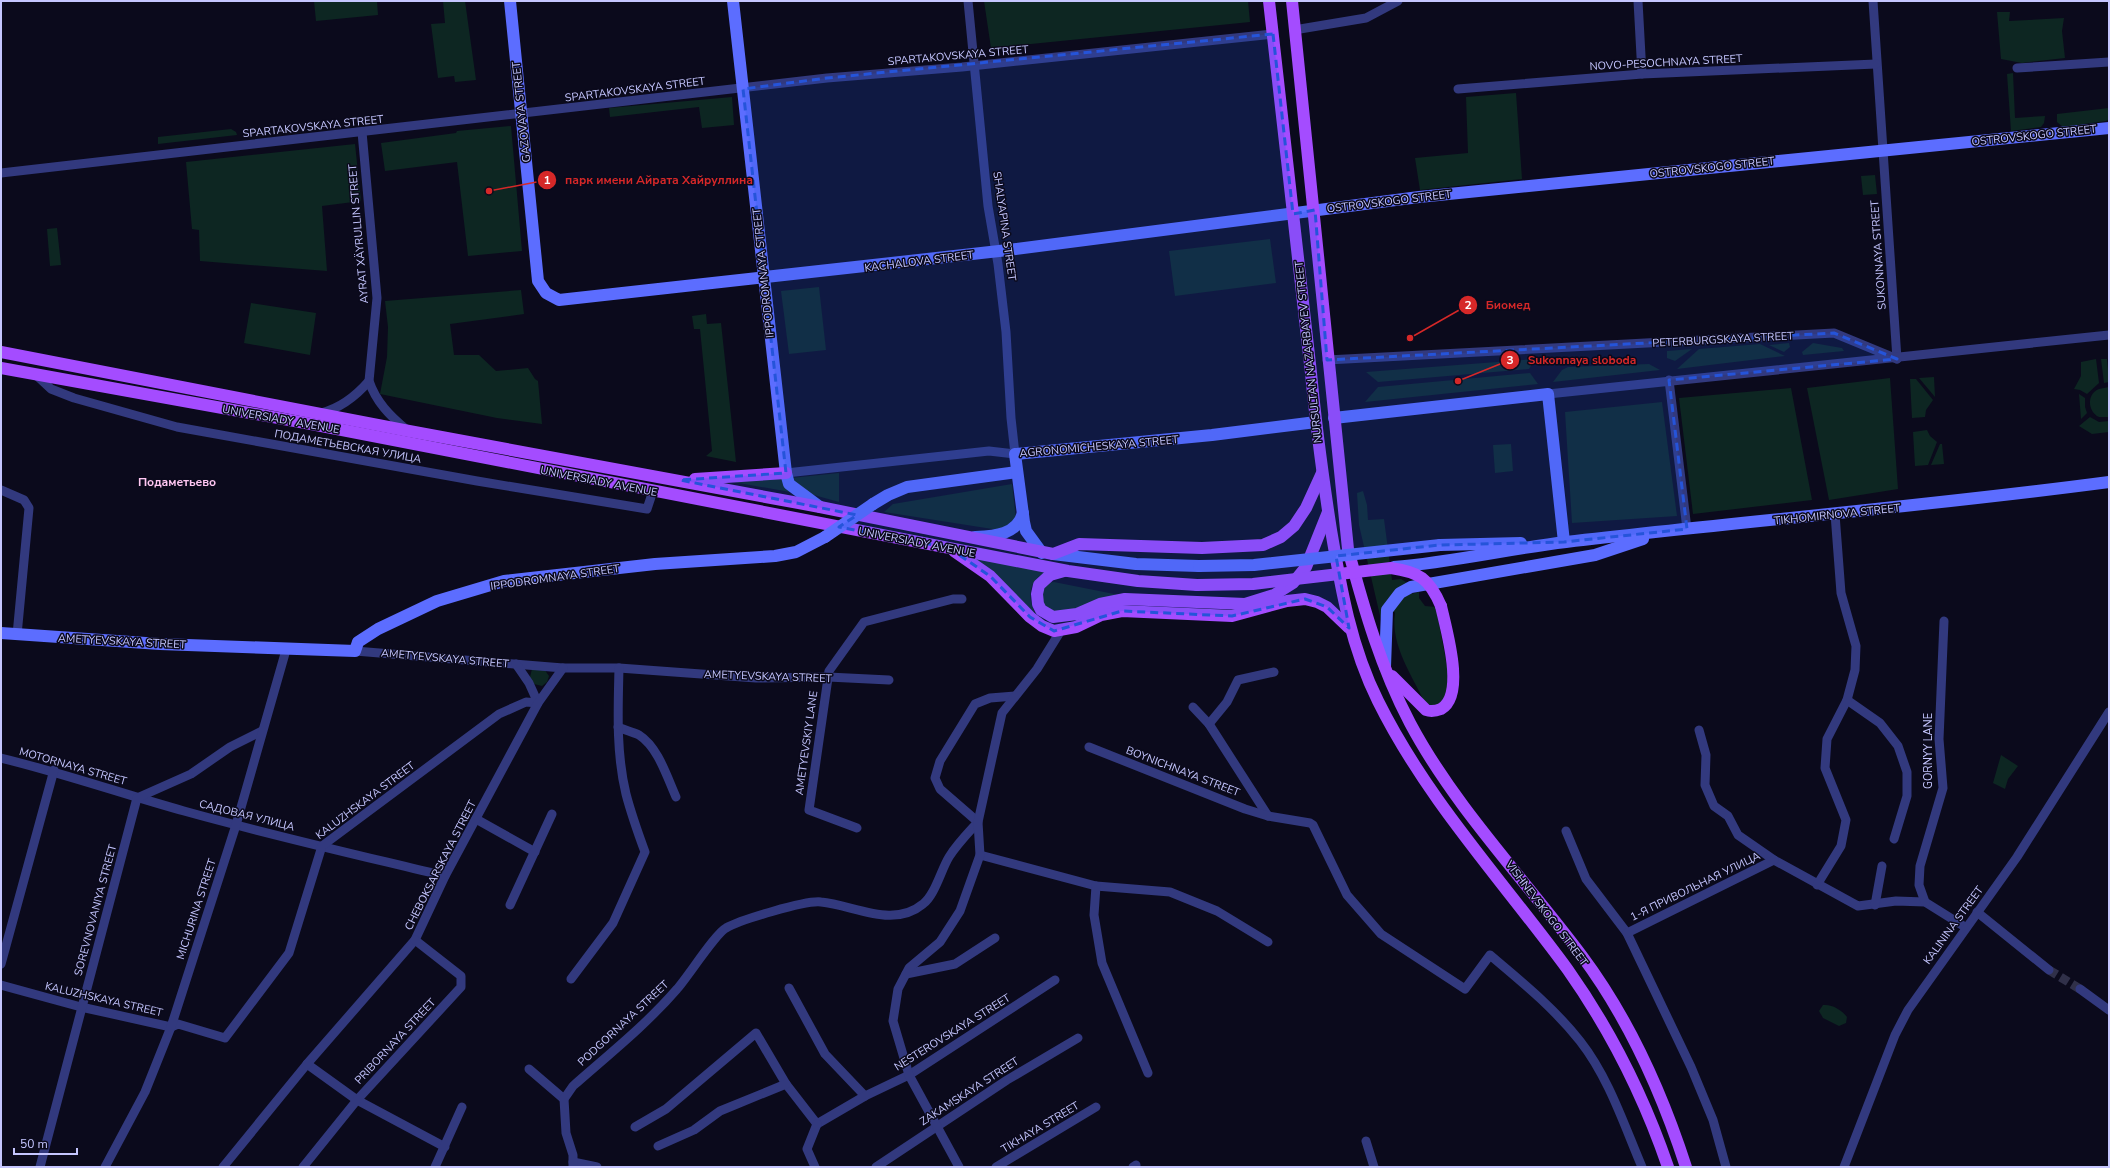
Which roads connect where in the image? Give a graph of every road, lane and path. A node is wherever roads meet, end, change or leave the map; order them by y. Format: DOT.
graph roads {
  1 [pos="510,1"];
  2 [pos="733,1"];
  3 [pos="968,1"];
  4 [pos="1269,1"];
  5 [pos="1292,1"];
  6 [pos="1398,1"];
  7 [pos="1638,1"];
  8 [pos="1873,1"];
  9 [pos="1294,30"];
  10 [pos="1273,34"];
  11 [pos="2109,62"];
  12 [pos="1876,64"];
  13 [pos="974,66"];
  14 [pos="2017,68"];
  15 [pos="1642,74"];
  16 [pos="743,89"];
  17 [pos="1458,89"];
  18 [pos="521,115"];
  19 [pos="2109,128"];
  20 [pos="362,132"];
  21 [pos="1883,150"];
  22 [pos="1,173"];
  23 [pos="1315,210"];
  24 [pos="1293,214"];
  25 [pos="995,252"];
  26 [pos="764,278"];
  27 [pos="546,293"];
  28 [pos="2109,335"];
  29 [pos="1,352"];
  30 [pos="1897,358"];
  31 [pos="1327,360"];
  32 [pos="1,368"];
  33 [pos="36,375"];
  34 [pos="1669,380"];
  35 [pos="369,381"];
  36 [pos="1548,394"];
  37 [pos="321,413"];
  38 [pos="1334,418"];
  39 [pos="1316,422"];
  40 [pos="409,431"];
  41 [pos="1015,454"];
  42 [pos="1017,472"];
  43 [pos="786,473"];
  44 [pos="1322,474"];
  45 [pos="680,480"];
  46 [pos="2109,482"];
  47 [pos="1,490"];
  48 [pos="653,491"];
  49 [pos="820,507"];
  50 [pos="1328,511"];
  51 [pos="1022,513"];
  52 [pos="1835,514"];
  53 [pos="1687,529"];
  54 [pos="1664,532"];
  55 [pos="970,537"];
  56 [pos="1564,542"];
  57 [pos="949,548"];
  58 [pos="1047,553"];
  59 [pos="1391,568"];
  60 [pos="1068,571"];
  61 [pos="962,599"];
  62 [pos="1944,621"];
  63 [pos="1349,628"];
  64 [pos="1060,632"];
  65 [pos="1,633"];
  66 [pos="17,635"];
  67 [pos="286,650"];
  68 [pos="355,652"];
  69 [pos="516,664"];
  70 [pos="563,668"];
  71 [pos="619,668"];
  72 [pos="1386,669"];
  73 [pos="1274,672"];
  74 [pos="828,677"];
  75 [pos="889,680"];
  76 [pos="1014,696"];
  77 [pos="1376,696"];
  78 [pos="1847,700"];
  79 [pos="538,703"];
  80 [pos="1193,707"];
  81 [pos="2109,712"];
  82 [pos="1209,724"];
  83 [pos="618,727"];
  84 [pos="1699,730"];
  85 [pos="262,731"];
  86 [pos="1089,747"];
  87 [pos="1,758"];
  88 [pos="54,770"];
  89 [pos="676,797"];
  90 [pos="137,798"];
  91 [pos="552,814"];
  92 [pos="1268,816"];
  93 [pos="476,820"];
  94 [pos="978,822"];
  95 [pos="236,825"];
  96 [pos="856,828"];
  97 [pos="1566,831"];
  98 [pos="1894,839"];
  99 [pos="322,846"];
  100 [pos="535,852"];
  101 [pos="980,855"];
  102 [pos="1774,860"];
  103 [pos="1882,866"];
  104 [pos="445,876"];
  105 [pos="1818,885"];
  106 [pos="1096,886"];
  107 [pos="1925,902"];
  108 [pos="510,905"];
  109 [pos="1875,905"];
  110 [pos="1976,912"];
  111 [pos="1965,928"];
  112 [pos="1627,933"];
  113 [pos="994,938"];
  114 [pos="415,940"];
  115 [pos="1268,942"];
  116 [pos="1,964"];
  117 [pos="2049,970"];
  118 [pos="906,974"];
  119 [pos="571,979"];
  120 [pos="1055,980"];
  121 [pos="1,985"];
  122 [pos="789,988"];
  123 [pos="2080,989"];
  124 [pos="81,1007"];
  125 [pos="2109,1010"];
  126 [pos="171,1027"];
  127 [pos="1078,1038"];
  128 [pos="307,1064"];
  129 [pos="528,1069"];
  130 [pos="1148,1073"];
  131 [pos="909,1075"];
  132 [pos="786,1084"];
  133 [pos="865,1096"];
  134 [pos="564,1099"];
  135 [pos="357,1100"];
  136 [pos="462,1107"];
  137 [pos="1096,1107"];
  138 [pos="817,1124"];
  139 [pos="937,1126"];
  140 [pos="635,1127"];
  141 [pos="1366,1141"];
  142 [pos="658,1146"];
  143 [pos="445,1148"];
  144 [pos="573,1164"];
  145 [pos="40,1167"];
  146 [pos="105,1167"];
  147 [pos="223,1167"];
  148 [pos="303,1167"];
  149 [pos="436,1167"];
  150 [pos="597,1167"];
  151 [pos="815,1167"];
  152 [pos="876,1167"];
  153 [pos="959,1167"];
  154 [pos="996,1167"];
  155 [pos="1374,1167"];
  156 [pos="1642,1167"];
  157 [pos="1668,1167"];
  158 [pos="1686,1167"];
  159 [pos="1726,1167"];
  160 [pos="1844,1167"];
  1 -- 18 [label="street, GAZOVAYA STREET"];
  2 -- 16 [label="street, IPPODROMNAYA STREET"];
  3 -- 13 [label="street, SHALYAPINA STREET"];
  4 -- 10 [label="main road, NURSULTAN NAZARBAYEV STREET"];
  5 -- 9 [label="main road, NURSULTAN NAZARBAYEV STREET"];
  6 -- 9 [label="street"];
  7 -- 15 [label="street"];
  8 -- 12 [label="street"];
  9 -- 23 [label="main road, NURSULTAN NAZARBAYEV STREET"];
  10 -- 13 [label="street, SPARTAKOVSKAYA STREET"];
  10 -- 24 [label="main road, NURSULTAN NAZARBAYEV STREET"];
  11 -- 14 [label="street"];
  12 -- 15 [label="street, NOVO-PESOCHNAYA STREET"];
  12 -- 21 [label="street, SUKONNAYA STREET"];
  13 -- 16 [label="street, SPARTAKOVSKAYA STREET"];
  13 -- 25 [label="street, SHALYAPINA STREET"];
  15 -- 17 [label="street, NOVO-PESOCHNAYA STREET"];
  16 -- 18 [label="street, SPARTAKOVSKAYA STREET"];
  16 -- 26 [label="street, IPPODROMNAYA STREET"];
  18 -- 20 [label="street, SPARTAKOVSKAYA STREET"];
  18 -- 27 [label="street, GAZOVAYA STREET"];
  19 -- 21 [label="street, OSTROVSKOGO STREET"];
  20 -- 22 [label="street, SPARTAKOVSKAYA STREET"];
  20 -- 35 [label="street, AYRAT XÄYRULLIN STREET"];
  21 -- 23 [label="street, OSTROVSKOGO STREET"];
  21 -- 30 [label="street, SUKONNAYA STREET"];
  23 -- 24 [label="street, OSTROVSKOGO STREET"];
  23 -- 31 [label="main road, NURSULTAN NAZARBAYEV STREET"];
  24 -- 25 [label="street, KACHALOVA STREET"];
  24 -- 39 [label="main road, NURSULTAN NAZARBAYEV STREET"];
  25 -- 26 [label="street, KACHALOVA STREET"];
  25 -- 41 [label="street, SHALYAPINA STREET"];
  26 -- 27 [label="street, KACHALOVA STREET"];
  26 -- 43 [label="street, IPPODROMNAYA STREET"];
  28 -- 30 [label="street, PETERBURGSKAYA STREET"];
  29 -- 37 [label="main road, UNIVERSIADY AVENUE"];
  30 -- 31 [label="street, PETERBURGSKAYA STREET"];
  30 -- 34 [label="street, PETERBURGSKAYA STREET"];
  31 -- 38 [label="main road, NURSULTAN NAZARBAYEV STREET"];
  32 -- 33 [label="main road, UNIVERSIADY AVENUE"];
  33 -- 48 [label="main road, UNIVERSIADY AVENUE"];
  33 -- 48 [label="street, ПОДАМЕТЬЕВСКАЯ УЛИЦА"];
  34 -- 36 [label="street, PETERBURGSKAYA STREET"];
  34 -- 53 [label="street"];
  35 -- 37 [label="street"];
  35 -- 40 [label="street"];
  36 -- 38 [label="street, PETERBURGSKAYA STREET"];
  36 -- 56 [label="street"];
  37 -- 40 [label="main road, UNIVERSIADY AVENUE"];
  38 -- 72 [label="main road, NURSULTAN NAZARBAYEV STREET"];
  39 -- 41 [label="street, AGRONOMICHESKAYA STREET"];
  39 -- 44 [label="main road, NURSULTAN NAZARBAYEV STREET"];
  40 -- 45 [label="main road, UNIVERSIADY AVENUE"];
  41 -- 42 [label="street"];
  41 -- 43 [label="street, AGRONOMICHESKAYA STREET"];
  42 -- 51 [label="street"];
  42 -- 68 [label="street, IPPODROMNAYA STREET, bridge"];
  43 -- 45 [label="main road"];
  43 -- 49 [label="street"];
  44 -- 50 [label="main road, NURSULTAN NAZARBAYEV STREET"];
  44 -- 58 [label="main road"];
  45 -- 49 [label="main road, UNIVERSIADY AVENUE"];
  46 -- 52 [label="street, TIKHOMIRNOVA STREET"];
  47 -- 66 [label="street"];
  48 -- 57 [label="main road, UNIVERSIADY AVENUE"];
  49 -- 55 [label="main road, UNIVERSIADY AVENUE"];
  50 -- 60 [label="main road"];
  50 -- 63 [label="main road, NURSULTAN NAZARBAYEV STREET"];
  51 -- 55 [label="street"];
  51 -- 58 [label="street"];
  52 -- 53 [label="street, TIKHOMIRNOVA STREET"];
  52 -- 78 [label="street"];
  53 -- 54 [label="street, TIKHOMIRNOVA STREET"];
  54 -- 56 [label="street, TIKHOMIRNOVA STREET"];
  54 -- 72 [label="street"];
  55 -- 58 [label="main road, UNIVERSIADY AVENUE"];
  56 -- 58 [label="street, bridge"];
  56 -- 59 [label="street"];
  57 -- 60 [label="main road, UNIVERSIADY AVENUE"];
  57 -- 64 [label="main road"];
  59 -- 60 [label="main road, UNIVERSIADY AVENUE, bridge"];
  59 -- 72 [label="main road, UNIVERSIADY AVENUE, bridge"];
  61 -- 74 [label="street"];
  62 -- 107 [label="street, GORNYY LANE"];
  63 -- 64 [label="main road"];
  63 -- 77 [label="main road, NURSULTAN NAZARBAYEV STREET"];
  64 -- 76 [label="street"];
  65 -- 66 [label="street, AMETYEVSKAYA STREET"];
  66 -- 67 [label="street, AMETYEVSKAYA STREET"];
  67 -- 68 [label="street, AMETYEVSKAYA STREET"];
  67 -- 85 [label="street, MICHURINA STREET"];
  68 -- 69 [label="street, AMETYEVSKAYA STREET"];
  69 -- 70 [label="street, AMETYEVSKAYA STREET"];
  69 -- 79 [label="street"];
  70 -- 71 [label="street, AMETYEVSKAYA STREET"];
  70 -- 79 [label="street, CHEBOKSARSKAYA STREET"];
  71 -- 74 [label="street, AMETYEVSKAYA STREET"];
  71 -- 83 [label="street"];
  72 -- 158 [label="main road, VISHNEVSKOGO STREET"];
  73 -- 82 [label="street"];
  74 -- 75 [label="street, AMETYEVSKAYA STREET"];
  74 -- 96 [label="street, AMETYEVSKIY LANE"];
  76 -- 94 [label="street"];
  76 -- 94 [label="street"];
  77 -- 157 [label="main road, VISHNEVSKOGO STREET"];
  78 -- 98 [label="street"];
  78 -- 105 [label="street"];
  79 -- 93 [label="street, CHEBOKSARSKAYA STREET"];
  79 -- 99 [label="street, KALUZHSKAYA STREET"];
  80 -- 82 [label="street, BOYNICHNAYA STREET"];
  81 -- 110 [label="street, KALININA STREET"];
  82 -- 92 [label="street, BOYNICHNAYA STREET"];
  83 -- 89 [label="street"];
  83 -- 119 [label="street"];
  84 -- 102 [label="street"];
  85 -- 90 [label="street"];
  85 -- 95 [label="street, MICHURINA STREET"];
  86 -- 92 [label="street, BOYNICHNAYA STREET"];
  87 -- 88 [label="street, MOTORNAYA STREET"];
  88 -- 90 [label="street, MOTORNAYA STREET"];
  88 -- 116 [label="street"];
  90 -- 95 [label="street, САДОВАЯ УЛИЦА"];
  90 -- 124 [label="street, SOREVNOVANIYA STREET"];
  91 -- 100 [label="street"];
  92 -- 156 [label="street, BOYNICHNAYA STREET"];
  93 -- 100 [label="street"];
  93 -- 104 [label="street, CHEBOKSARSKAYA STREET"];
  94 -- 101 [label="street"];
  94 -- 134 [label="street, PODGORNAYA STREET"];
  95 -- 99 [label="street, САДОВАЯ УЛИЦА"];
  95 -- 126 [label="street, MICHURINA STREET"];
  97 -- 112 [label="street"];
  99 -- 104 [label="street, САДОВАЯ УЛИЦА"];
  99 -- 126 [label="street, KALUZHSKAYA STREET"];
  100 -- 108 [label="street"];
  101 -- 106 [label="street"];
  101 -- 118 [label="street"];
  102 -- 105 [label="street"];
  102 -- 112 [label="street, 1-Я ПРИВОЛЬНАЯ УЛИЦА"];
  103 -- 109 [label="street"];
  104 -- 114 [label="street, CHEBOKSARSKAYA STREET"];
  105 -- 109 [label="street"];
  106 -- 115 [label="street"];
  106 -- 130 [label="street"];
  107 -- 109 [label="street"];
  107 -- 111 [label="street"];
  110 -- 111 [label="street, KALININA STREET"];
  110 -- 117 [label="street"];
  111 -- 160 [label="street, KALININA STREET"];
  112 -- 159 [label="street"];
  113 -- 118 [label="street"];
  114 -- 128 [label="street, CHEBOKSARSKAYA STREET"];
  114 -- 135 [label="street, PRIBORNAYA STREET"];
  118 -- 131 [label="street"];
  120 -- 131 [label="street, NESTEROVSKAYA STREET"];
  121 -- 124 [label="street, KALUZHSKAYA STREET"];
  122 -- 133 [label="street"];
  123 -- 125 [label="street"];
  124 -- 126 [label="street, KALUZHSKAYA STREET"];
  124 -- 145 [label="street, SOREVNOVANIYA STREET"];
  126 -- 146 [label="street, MICHURINA STREET"];
  127 -- 139 [label="street, ZAKAMSKAYA STREET"];
  128 -- 135 [label="street"];
  128 -- 147 [label="street, CHEBOKSARSKAYA STREET"];
  129 -- 134 [label="street"];
  131 -- 133 [label="street, NESTEROVSKAYA STREET"];
  131 -- 139 [label="street"];
  132 -- 138 [label="street"];
  132 -- 140 [label="street"];
  132 -- 142 [label="street"];
  133 -- 138 [label="street, NESTEROVSKAYA STREET"];
  134 -- 144 [label="street"];
  135 -- 143 [label="street"];
  135 -- 148 [label="street, PRIBORNAYA STREET"];
  136 -- 143 [label="street"];
  137 -- 154 [label="street, TIKHAYA STREET"];
  138 -- 151 [label="street"];
  139 -- 152 [label="street, ZAKAMSKAYA STREET"];
  139 -- 153 [label="street"];
  141 -- 155 [label="street"];
  143 -- 149 [label="street"];
  144 -- 150 [label="street"];
}
